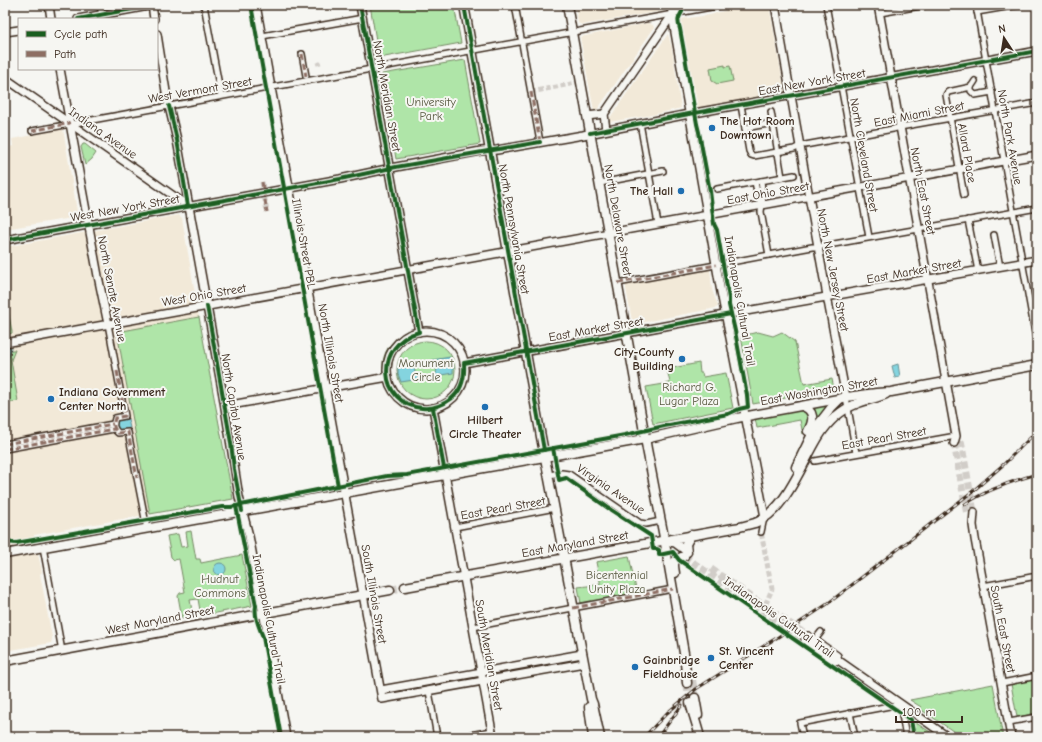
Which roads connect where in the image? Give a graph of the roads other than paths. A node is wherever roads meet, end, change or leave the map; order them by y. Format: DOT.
graph roads {
  1 [pos="49,5"];
  2 [pos="100,5"];
  3 [pos="153,5"];
  4 [pos="204,5"];
  5 [pos="256,5"];
  6 [pos="360,5"];
  7 [pos="464,5"];
  8 [pos="515,5"];
  9 [pos="567,5"];
  10 [pos="671,5"];
  11 [pos="679,5"];
  12 [pos="722,5"];
  13 [pos="775,5"];
  14 [pos="826,5"];
  15 [pos="878,5"];
  16 [pos="926,5"];
  17 [pos="976,5"];
  18 [pos="1018,5"];
  19 [pos="977,12"];
  20 [pos="673,14"];
  21 [pos="880,14"];
  22 [pos="102,15"];
  23 [pos="51,18"];
  24 [pos="84,18"];
  25 [pos="154,18"];
  26 [pos="363,18"];
  27 [pos="18,30"];
  28 [pos="5,32"];
  29 [pos="572,32"];
  30 [pos="659,34"];
  31 [pos="262,36"];
  32 [pos="676,37"];
  33 [pos="158,40"];
  34 [pos="522,41"];
  35 [pos="472,51"];
  36 [pos="1037,51"];
  37 [pos="302,54"];
  38 [pos="986,60"];
  39 [pos="372,69"];
  40 [pos="60,70"];
  41 [pos="306,76"];
  42 [pos="5,78"];
  43 [pos="891,78"];
  44 [pos="975,81"];
  45 [pos="271,87"];
  46 [pos="841,87"];
  47 [pos="971,87"];
  48 [pos="992,92"];
  49 [pos="221,96"];
  50 [pos="791,96"];
  51 [pos="1037,102"];
  52 [pos="741,105"];
  53 [pos="169,106"];
  54 [pos="995,110"];
  55 [pos="771,112"];
  56 [pos="604,114"];
  57 [pos="689,114"];
  58 [pos="587,116"];
  59 [pos="950,118"];
  60 [pos="70,123"];
  61 [pos="640,123"];
  62 [pos="773,123"];
  63 [pos="900,127"];
  64 [pos="745,128"];
  65 [pos="32,130"];
  66 [pos="606,130"];
  67 [pos="590,133"];
  68 [pos="850,137"];
  69 [pos="540,142"];
  70 [pos="802,146"];
  71 [pos="490,150"];
  72 [pos="778,152"];
  73 [pos="1037,155"];
  74 [pos="1004,161"];
  75 [pos="390,169"];
  76 [pos="959,169"];
  77 [pos="664,171"];
  78 [pos="650,174"];
  79 [pos="794,175"];
  80 [pos="782,177"];
  81 [pos="909,178"];
  82 [pos="758,182"];
  83 [pos="600,183"];
  84 [pos="860,187"];
  85 [pos="289,188"];
  86 [pos="717,189"];
  87 [pos="964,194"];
  88 [pos="808,197"];
  89 [pos="762,205"];
  90 [pos="188,206"];
  91 [pos="1037,208"];
  92 [pos="1014,212"];
  93 [pos="707,215"];
  94 [pos="968,220"];
  95 [pos="658,224"];
  96 [pos="88,225"];
  97 [pos="919,228"];
  98 [pos="609,233"];
  99 [pos="994,235"];
  100 [pos="868,237"];
  101 [pos="5,240"];
  102 [pos="817,247"];
  103 [pos="508,251"];
  104 [pos="769,255"];
  105 [pos="1037,260"];
  106 [pos="1023,263"];
  107 [pos="716,265"];
  108 [pos="1000,267"];
  109 [pos="408,269"];
  110 [pos="978,271"];
  111 [pos="928,279"];
  112 [pos="618,283"];
  113 [pos="307,288"];
  114 [pos="827,297"];
  115 [pos="207,306"];
  116 [pos="1034,311"];
  117 [pos="726,315"];
  118 [pos="108,324"];
  119 [pos="419,332"];
  120 [pos="627,333"];
  121 [pos="5,343"];
  122 [pos="1037,344"];
  123 [pos="526,352"];
  124 [pos="464,363"];
  125 [pos="1037,365"];
  126 [pos="388,377"];
  127 [pos="947,382"];
  128 [pos="326,388"];
  129 [pos="891,392"];
  130 [pos="846,397"];
  131 [pos="225,406"];
  132 [pos="802,406"];
  133 [pos="433,408"];
  134 [pos="848,408"];
  135 [pos="745,416"];
  136 [pos="114,427"];
  137 [pos="645,439"];
  138 [pos="957,440"];
  139 [pos="5,444"];
  140 [pos="5,449"];
  141 [pos="856,453"];
  142 [pos="545,457"];
  143 [pos="815,460"];
  144 [pos="793,471"];
  145 [pos="445,475"];
  146 [pos="548,475"];
  147 [pos="345,493"];
  148 [pos="786,494"];
  149 [pos="555,508"];
  150 [pos="243,512"];
  151 [pos="974,512"];
  152 [pos="967,515"];
  153 [pos="765,517"];
  154 [pos="661,521"];
  155 [pos="973,525"];
  156 [pos="454,527"];
  157 [pos="147,529"];
  158 [pos="761,532"];
  159 [pos="691,535"];
  160 [pos="664,540"];
  161 [pos="43,547"];
  162 [pos="5,554"];
  163 [pos="685,554"];
  164 [pos="564,558"];
  165 [pos="1037,576"];
  166 [pos="463,577"];
  167 [pos="984,586"];
  168 [pos="405,587"];
  169 [pos="390,590"];
  170 [pos="673,592"];
  171 [pos="363,595"];
  172 [pos="676,607"];
  173 [pos="573,608"];
  174 [pos="263,613"];
  175 [pos="472,627"];
  176 [pos="821,632"];
  177 [pos="809,640"];
  178 [pos="62,651"];
  179 [pos="582,654"];
  180 [pos="5,661"];
  181 [pos="584,663"];
  182 [pos="481,672"];
  183 [pos="1037,676"];
  184 [pos="482,681"];
  185 [pos="689,681"];
  186 [pos="1002,683"];
  187 [pos="381,690"];
  188 [pos="429,691"];
  189 [pos="591,699"];
  190 [pos="693,700"];
  191 [pos="900,704"];
  192 [pos="850,713"];
  193 [pos="1037,717"];
  194 [pos="1009,722"];
  195 [pos="492,734"];
  196 [pos="286,737"];
  197 [pos="437,737"];
  198 [pos="459,737"];
  199 [pos="593,737"];
  200 [pos="600,737"];
  201 [pos="700,737"];
  202 [pos="802,737"];
  203 [pos="855,737"];
  204 [pos="906,737"];
  205 [pos="948,737"];
  206 [pos="1011,737"];
  1 -- 23 [label="main road"];
  2 -- 22 [label="street"];
  3 -- 22 [label="main road"];
  3 -- 25 [label="main road"];
  4 -- 49 [label="street"];
  5 -- 31 [label="main road, North Illinois Street"];
  6 -- 26 [label="main road, North Meridian Street"];
  7 -- 35 [label="main road, North Pennsylvania Street"];
  8 -- 34 [label="street"];
  9 -- 29 [label="main road, North Delaware Street"];
  10 -- 20 [label="main road"];
  11 -- 20 [label="main road"];
  12 -- 20 [label="street, West Vermont Street"];
  13 -- 50 [label="main road, North New Jersey Street"];
  14 -- 46 [label="street, North Cleveland Street"];
  15 -- 21 [label="main road, North East Street"];
  16 -- 21 [label="street"];
  17 -- 19 [label="street, North Park Avenue"];
  18 -- 19 [label="street"];
  19 -- 38 [label="street, North Park Avenue"];
  20 -- 29 [label="street, West Vermont Street"];
  20 -- 30 [label="main road"];
  20 -- 32 [label="main road"];
  21 -- 43 [label="main road, North East Street"];
  22 -- 24 [label="main road"];
  26 -- 31 [label="street"];
  26 -- 39 [label="main road, North Meridian Street"];
  27 -- 28 [label="main road"];
  29 -- 34 [label="street, West Vermont Street"];
  29 -- 58 [label="main road, North Delaware Street"];
  30 -- 32 [label="main road"];
  30 -- 56 [label="main road"];
  31 -- 45 [label="main road, North Illinois Street"];
  32 -- 57 [label="main road"];
  33 -- 53 [label="main road, North Capitol Avenue"];
  34 -- 35 [label="street, West Vermont Street"];
  34 -- 69 [label="street"];
  35 -- 39 [label="street, West Vermont Street"];
  35 -- 71 [label="main road, North Pennsylvania Street"];
  36 -- 38 [label="main road, East New York Street"];
  37 -- 41 [label="street"];
  38 -- 43 [label="main road, East New York Street"];
  38 -- 48 [label="street, North Park Avenue"];
  39 -- 45 [label="street, West Vermont Street"];
  39 -- 75 [label="main road, North Meridian Street"];
  40 -- 60 [label="main road, North Senate Avenue"];
  42 -- 60 [label="main road, Indiana Avenue"];
  43 -- 46 [label="main road, East New York Street"];
  43 -- 63 [label="main road, North East Street"];
  44 -- 47 [label="street"];
  45 -- 49 [label="street, West Vermont Street"];
  45 -- 85 [label="main road, North Illinois Street"];
  46 -- 50 [label="main road, East New York Street"];
  46 -- 68 [label="street, North Cleveland Street"];
  47 -- 48 [label="street"];
  47 -- 59 [label="street, Allard Place"];
  48 -- 54 [label="street, North Park Avenue"];
  49 -- 53 [label="street, West Vermont Street"];
  50 -- 52 [label="main road, East New York Street"];
  50 -- 70 [label="main road, North New Jersey Street"];
  51 -- 54 [label="street, East Miami Street"];
  52 -- 57 [label="main road, East New York Street"];
  52 -- 64 [label="street"];
  53 -- 60 [label="street, West Vermont Street"];
  53 -- 90 [label="main road, North Capitol Avenue"];
  54 -- 59 [label="street, East Miami Street"];
  54 -- 74 [label="street, North Park Avenue"];
  55 -- 62 [label="street"];
  56 -- 58 [label="main road"];
  56 -- 66 [label="main road"];
  57 -- 61 [label="main road, East New York Street"];
  57 -- 93 [label="main road"];
  58 -- 67 [label="main road, North Delaware Street"];
  59 -- 63 [label="street, East Miami Street"];
  59 -- 76 [label="street, Allard Place"];
  60 -- 65 [label="street, West Vermont Street"];
  60 -- 90 [label="main road, Indiana Avenue"];
  60 -- 96 [label="main road, North Senate Avenue"];
  61 -- 66 [label="main road, East New York Street"];
  61 -- 78 [label="street"];
  62 -- 64 [label="street"];
  62 -- 72 [label="street"];
  63 -- 68 [label="street, East Miami Street"];
  63 -- 81 [label="main road, North East Street"];
  64 -- 72 [label="street, East Miami Street"];
  66 -- 67 [label="main road, East New York Street"];
  67 -- 69 [label="main road, East New York Street"];
  67 -- 83 [label="main road, North Delaware Street"];
  68 -- 70 [label="street, East Miami Street"];
  68 -- 84 [label="street, North Cleveland Street"];
  69 -- 71 [label="main road, East New York Street"];
  70 -- 72 [label="street, East Miami Street"];
  70 -- 88 [label="main road, North New Jersey Street"];
  71 -- 75 [label="main road, East New York Street"];
  71 -- 103 [label="main road, North Pennsylvania Street"];
  72 -- 80 [label="street"];
  73 -- 74 [label="main road, East Ohio Street"];
  74 -- 76 [label="main road, East Ohio Street"];
  74 -- 92 [label="street, North Park Avenue"];
  75 -- 85 [label="main road, West New York Street"];
  75 -- 109 [label="main road, North Meridian Street"];
  76 -- 81 [label="main road, East Ohio Street"];
  76 -- 87 [label="street, Allard Place"];
  77 -- 78 [label="street"];
  78 -- 83 [label="street"];
  78 -- 95 [label="street"];
  79 -- 80 [label="street"];
  80 -- 82 [label="street"];
  81 -- 84 [label="main road, East Ohio Street"];
  81 -- 97 [label="main road, North East Street"];
  82 -- 86 [label="street"];
  82 -- 89 [label="street"];
  83 -- 98 [label="main road, North Delaware Street"];
  84 -- 88 [label="main road, East Ohio Street"];
  84 -- 100 [label="street, North Cleveland Street"];
  85 -- 90 [label="main road, West New York Street"];
  85 -- 113 [label="main road, North Illinois Street"];
  88 -- 89 [label="main road, East Ohio Street"];
  88 -- 102 [label="main road, North New Jersey Street"];
  89 -- 93 [label="main road, East Ohio Street"];
  89 -- 104 [label="street"];
  90 -- 96 [label="main road, West New York Street"];
  90 -- 115 [label="main road, North Capitol Avenue"];
  91 -- 92 [label="street"];
  92 -- 94 [label="street"];
  92 -- 106 [label="street, North Park Avenue"];
  93 -- 95 [label="main road, East Ohio Street"];
  93 -- 107 [label="main road"];
  94 -- 97 [label="street"];
  94 -- 110 [label="street"];
  95 -- 98 [label="main road, East Ohio Street"];
  96 -- 101 [label="main road, West New York Street"];
  96 -- 118 [label="main road, North Senate Avenue"];
  97 -- 100 [label="street"];
  97 -- 111 [label="main road, North East Street"];
  98 -- 103 [label="main road, East Ohio Street"];
  98 -- 112 [label="main road, North Delaware Street"];
  99 -- 108 [label="street"];
  100 -- 102 [label="street"];
  102 -- 104 [label="street"];
  102 -- 114 [label="main road, North New Jersey Street"];
  103 -- 109 [label="main road, East Ohio Street"];
  103 -- 123 [label="main road, North Pennsylvania Street"];
  104 -- 107 [label="street"];
  105 -- 106 [label="main road, East Market Street"];
  106 -- 108 [label="main road, East Market Street"];
  106 -- 116 [label="street, North Park Avenue"];
  107 -- 112 [label="street"];
  107 -- 117 [label="main road"];
  108 -- 110 [label="main road, East Market Street"];
  109 -- 113 [label="main road, West Ohio Street"];
  109 -- 119 [label="main road, North Meridian Street"];
  110 -- 111 [label="main road, East Market Street"];
  111 -- 114 [label="main road, East Market Street"];
  111 -- 127 [label="main road, North East Street"];
  112 -- 120 [label="main road, North Delaware Street"];
  113 -- 115 [label="main road, West Ohio Street"];
  113 -- 128 [label="main road, North Illinois Street"];
  114 -- 117 [label="main road, East Market Street"];
  114 -- 130 [label="main road, North New Jersey Street"];
  115 -- 118 [label="main road, West Ohio Street"];
  115 -- 131 [label="main road, North Capitol Avenue"];
  116 -- 122 [label="street, North Park Avenue"];
  117 -- 120 [label="main road, East Market Street"];
  117 -- 135 [label="main road"];
  118 -- 121 [label="main road, West Ohio Street"];
  118 -- 136 [label="street, North Senate Avenue"];
  119 -- 124 [label="main road"];
  119 -- 126 [label="main road"];
  120 -- 123 [label="main road, East Market Street"];
  120 -- 137 [label="main road, North Delaware Street"];
  123 -- 124 [label="main road, East Market Street"];
  123 -- 142 [label="main road, North Pennsylvania Street"];
  124 -- 133 [label="main road"];
  125 -- 127 [label="main road, East Washington Street"];
  126 -- 128 [label="main road"];
  126 -- 133 [label="main road"];
  127 -- 129 [label="main road, East Washington Street"];
  127 -- 138 [label="main road"];
  128 -- 131 [label="main road"];
  128 -- 147 [label="main road, North Illinois Street"];
  129 -- 130 [label="main road, East Washington Street"];
  129 -- 134 [label="main road, East Washington Street"];
  130 -- 132 [label="main road, East Washington Street"];
  130 -- 134 [label="street"];
  130 -- 144 [label="main road"];
  131 -- 150 [label="main road, North Capitol Avenue"];
  132 -- 135 [label="main road, East Washington Street"];
  132 -- 144 [label="main road"];
  133 -- 145 [label="main road"];
  134 -- 141 [label="street"];
  134 -- 148 [label="main road, East Maryland Street"];
  135 -- 137 [label="main road, East Washington Street"];
  135 -- 153 [label="main road"];
  136 -- 139 [label="street"];
  136 -- 140 [label="street"];
  136 -- 157 [label="street"];
  137 -- 142 [label="main road, East Washington Street"];
  137 -- 154 [label="main road, North Delaware Street"];
  138 -- 141 [label="street, East Pearl Street"];
  141 -- 143 [label="street, East Pearl Street"];
  142 -- 145 [label="main road, East Washington Street"];
  142 -- 146 [label="main road, North Pennsylvania Street"];
  144 -- 148 [label="main road"];
  145 -- 147 [label="main road, East Washington Street"];
  145 -- 156 [label="main road"];
  146 -- 149 [label="main road, North Pennsylvania Street"];
  146 -- 154 [label="street, Virginia Avenue"];
  147 -- 150 [label="main road, East Washington Street"];
  147 -- 171 [label="main road, South Illinois Street"];
  148 -- 153 [label="main road, East Maryland Street"];
  149 -- 156 [label="street, East Pearl Street"];
  149 -- 164 [label="main road, North Pennsylvania Street"];
  150 -- 157 [label="main road, East Washington Street"];
  150 -- 174 [label="main road, North Capitol Avenue"];
  151 -- 155 [label="main road, South East Street"];
  152 -- 155 [label="main road, South East Street"];
  153 -- 158 [label="street"];
  153 -- 159 [label="main road, East Maryland Street"];
  154 -- 160 [label="main road, North Delaware Street"];
  155 -- 167 [label="main road, South East Street"];
  156 -- 166 [label="main road"];
  157 -- 161 [label="main road, East Washington Street"];
  159 -- 160 [label="main road, East Maryland Street"];
  159 -- 163 [label="main road"];
  160 -- 163 [label="main road"];
  160 -- 164 [label="main road, East Maryland Street"];
  160 -- 170 [label="main road, North Delaware Street"];
  161 -- 162 [label="main road, East Washington Street"];
  161 -- 178 [label="street"];
  163 -- 172 [label="main road"];
  164 -- 166 [label="main road, East Maryland Street"];
  164 -- 173 [label="main road, North Pennsylvania Street"];
  165 -- 167 [label="street"];
  166 -- 168 [label="main road"];
  166 -- 175 [label="main road, South Meridian Street"];
  167 -- 186 [label="main road, South East Street"];
  169 -- 171 [label="main road, West Maryland Street"];
  170 -- 172 [label="main road, North Delaware Street"];
  170 -- 173 [label="street"];
  171 -- 174 [label="main road, West Maryland Street"];
  171 -- 187 [label="main road, South Illinois Street"];
  172 -- 185 [label="main road"];
  173 -- 175 [label="street"];
  173 -- 179 [label="main road, North Pennsylvania Street"];
  174 -- 178 [label="main road, West Maryland Street"];
  174 -- 196 [label="main road, North Capitol Avenue"];
  175 -- 182 [label="main road, South Meridian Street"];
  176 -- 177 [label="street"];
  177 -- 191 [label="main road"];
  178 -- 180 [label="main road, West Maryland Street"];
  179 -- 181 [label="main road, North Pennsylvania Street"];
  179 -- 182 [label="main road"];
  181 -- 184 [label="main road"];
  181 -- 189 [label="main road, North Pennsylvania Street"];
  182 -- 184 [label="main road, South Meridian Street"];
  182 -- 187 [label="main road"];
  183 -- 186 [label="street"];
  184 -- 188 [label="main road"];
  184 -- 195 [label="main road, South Meridian Street"];
  186 -- 194 [label="main road, South East Street"];
  187 -- 188 [label="main road, South Illinois Street"];
  188 -- 197 [label="street"];
  189 -- 199 [label="main road"];
  189 -- 200 [label="main road"];
  190 -- 201 [label="main road"];
  191 -- 192 [label="street"];
  191 -- 204 [label="street"];
  191 -- 205 [label="main road"];
  192 -- 202 [label="street"];
  192 -- 203 [label="street"];
  193 -- 194 [label="street"];
  194 -- 206 [label="main road, South East Street"];
  195 -- 198 [label="street"];
}
